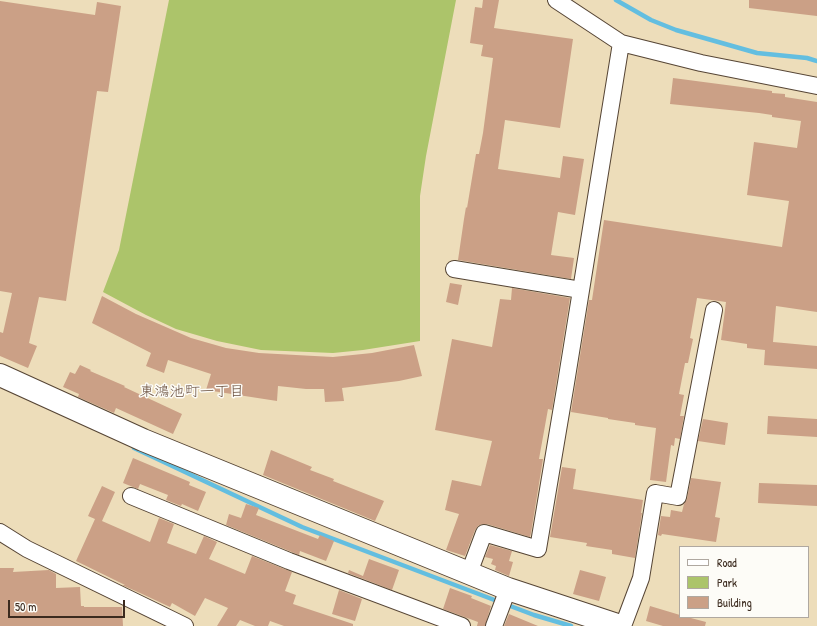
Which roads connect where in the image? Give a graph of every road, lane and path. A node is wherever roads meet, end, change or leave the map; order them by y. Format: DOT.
graph roads {
  1 [pos="556,0"];
  2 [pos="621,43"];
  3 [pos="817,86"];
  4 [pos="454,269"];
  5 [pos="581,290"];
  6 [pos="714,310"];
  7 [pos="0,375"];
  8 [pos="131,496"];
  9 [pos="0,532"];
  10 [pos="469,573"];
  11 [pos="507,591"];
  12 [pos="496,619"];
  13 [pos="185,626"];
  14 [pos="462,626"];
  15 [pos="622,626"];
  1 -- 2 [label="street"];
  2 -- 3 [label="street"];
  2 -- 5 [label="street"];
  4 -- 5 [label="street"];
  5 -- 10 [label="street"];
  6 -- 15 [label="street"];
  7 -- 10 [label="street"];
  8 -- 14 [label="street"];
  9 -- 13 [label="street"];
  10 -- 11 [label="street"];
  11 -- 12 [label="street"];
  11 -- 15 [label="street"];
}
